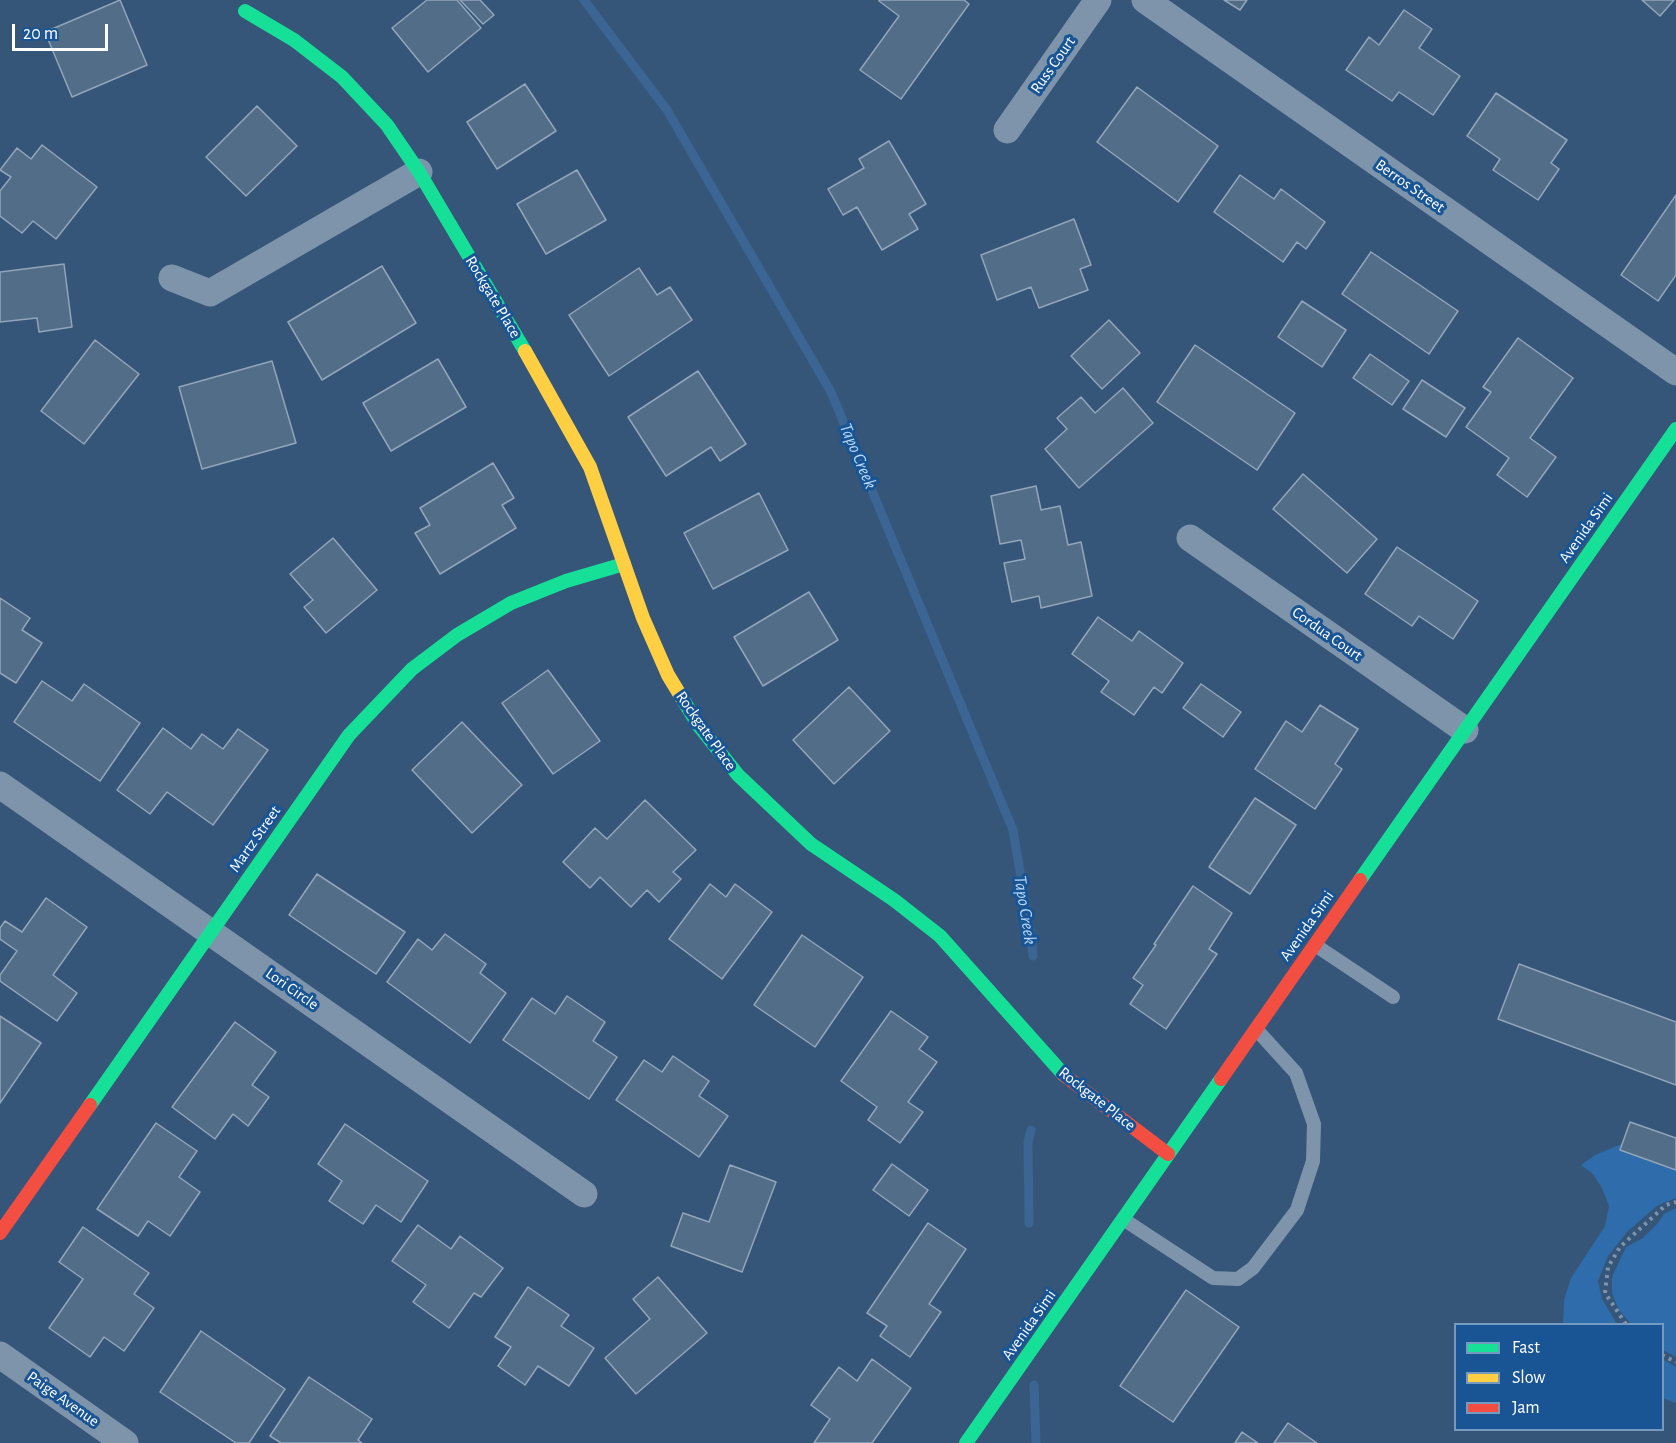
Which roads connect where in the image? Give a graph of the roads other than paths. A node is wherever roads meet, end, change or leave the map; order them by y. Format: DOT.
graph roads {
  1 [pos="1098,0"];
  2 [pos="1145,0"];
  3 [pos="244,11"];
  4 [pos="1007,130"];
  5 [pos="419,172"];
  6 [pos="172,278"];
  7 [pos="1676,372"];
  8 [pos="1676,429"];
  9 [pos="1190,538"];
  10 [pos="624,564"];
  11 [pos="1465,730"];
  12 [pos="0,785"];
  13 [pos="210,932"];
  14 [pos="1315,945"];
  15 [pos="1393,997"];
  16 [pos="1256,1028"];
  17 [pos="1168,1154"];
  18 [pos="584,1194"];
  19 [pos="1123,1219"];
  20 [pos="0,1233"];
  21 [pos="0,1355"];
  22 [pos="125,1443"];
  23 [pos="966,1443"];
  1 -- 4 [label="street, Russ Court"];
  2 -- 7 [label="street, Berros Street"];
  3 -- 5 [label="street, Rockgate Place"];
  5 -- 6 [label="street"];
  5 -- 10 [label="street, Rockgate Place"];
  8 -- 11 [label="street, Avenida Simi"];
  9 -- 11 [label="street, Cordua Court"];
  10 -- 13 [label="street, Martz Street"];
  10 -- 17 [label="street, Rockgate Place"];
  11 -- 14 [label="street, Avenida Simi"];
  12 -- 13 [label="street, Lori Circle"];
  13 -- 18 [label="street, Lori Circle"];
  13 -- 20 [label="street, Martz Street"];
  14 -- 15 [label="lane"];
  14 -- 16 [label="street, Avenida Simi"];
  16 -- 17 [label="street, Avenida Simi"];
  16 -- 19 [label="lane"];
  17 -- 19 [label="street, Avenida Simi"];
  19 -- 23 [label="street, Avenida Simi"];
  21 -- 22 [label="street, Paige Avenue"];
}
